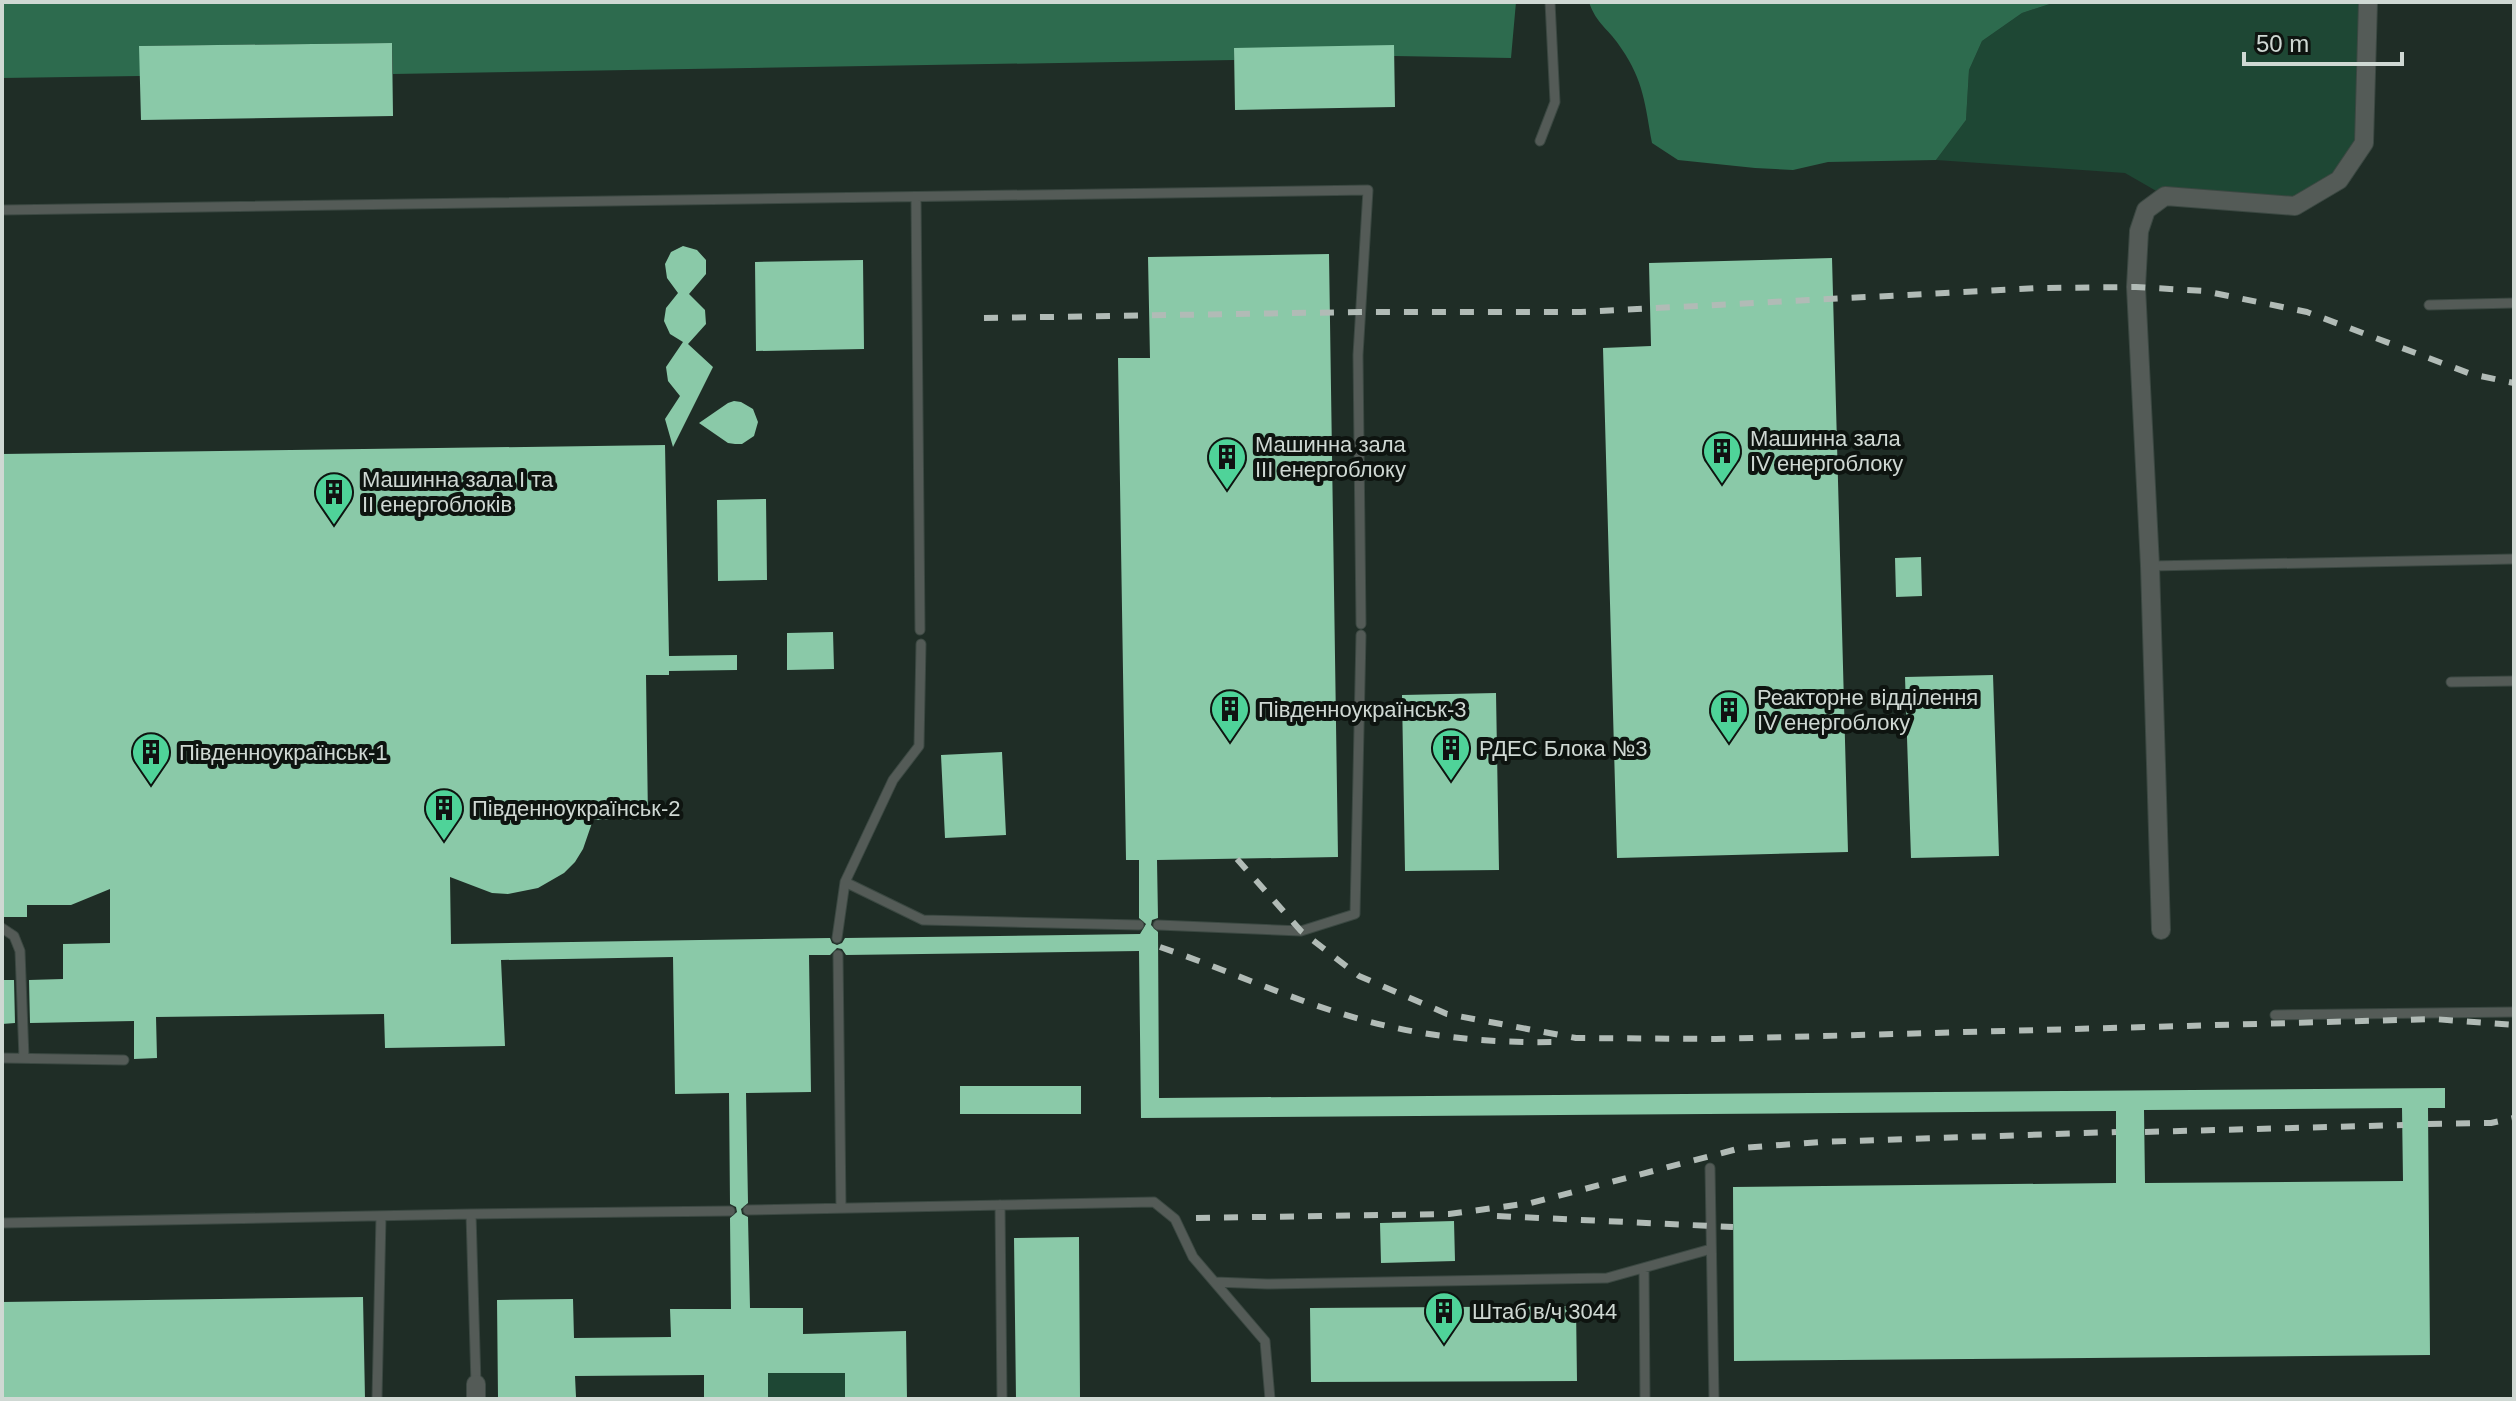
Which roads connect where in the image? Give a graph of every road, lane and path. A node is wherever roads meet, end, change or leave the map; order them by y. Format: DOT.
graph roads {
  1 [pos="1550,2"];
  2 [pos="2368,2"];
  3 [pos="1540,141"];
  4 [pos="916,197"];
  5 [pos="2,210"];
  6 [pos="2514,303"];
  7 [pos="2429,305"];
  8 [pos="2514,559"];
  9 [pos="2150,566"];
  10 [pos="920,630"];
  11 [pos="921,644"];
  12 [pos="2514,681"];
  13 [pos="2451,682"];
  14 [pos="845,882"];
  15 [pos="1139,925"];
  16 [pos="1158,925"];
  17 [pos="2,928"];
  18 [pos="2161,930"];
  19 [pos="837,938"];
  20 [pos="838,955"];
  21 [pos="2514,1012"];
  22 [pos="2275,1015"];
  23 [pos="2,1058"];
  24 [pos="24,1058"];
  25 [pos="124,1060"];
  26 [pos="1710,1168"];
  27 [pos="1000,1205"];
  28 [pos="841,1208"];
  29 [pos="748,1210"];
  30 [pos="730,1211"];
  31 [pos="471,1214"];
  32 [pos="381,1216"];
  33 [pos="2,1223"];
  34 [pos="1711,1249"];
  35 [pos="1644,1268"];
  36 [pos="1215,1282"];
  37 [pos="476,1392"];
  38 [pos="377,1399"];
  39 [pos="1002,1399"];
  40 [pos="1270,1399"];
  41 [pos="1645,1399"];
  42 [pos="1714,1399"];
  1 -- 3 [label="lane"];
  2 -- 9 [label="street"];
  4 -- 5 [label="lane"];
  4 -- 10 [label="lane"];
  4 -- 16 [label="lane"];
  6 -- 7 [label="lane"];
  8 -- 9 [label="lane"];
  9 -- 18 [label="street"];
  11 -- 14 [label="lane"];
  12 -- 13 [label="lane"];
  14 -- 15 [label="lane"];
  14 -- 19 [label="lane"];
  17 -- 24 [label="lane"];
  20 -- 28 [label="lane"];
  21 -- 22 [label="lane"];
  23 -- 24 [label="lane"];
  24 -- 25 [label="lane"];
  26 -- 34 [label="lane"];
  27 -- 28 [label="lane"];
  27 -- 36 [label="lane"];
  27 -- 39 [label="lane"];
  28 -- 29 [label="lane"];
  30 -- 31 [label="lane"];
  31 -- 32 [label="lane"];
  31 -- 37 [label="lane"];
  32 -- 33 [label="lane"];
  32 -- 38 [label="lane"];
  34 -- 35 [label="lane"];
  34 -- 42 [label="lane"];
  35 -- 36 [label="lane"];
  35 -- 41 [label="lane"];
  36 -- 40 [label="lane"];
}
